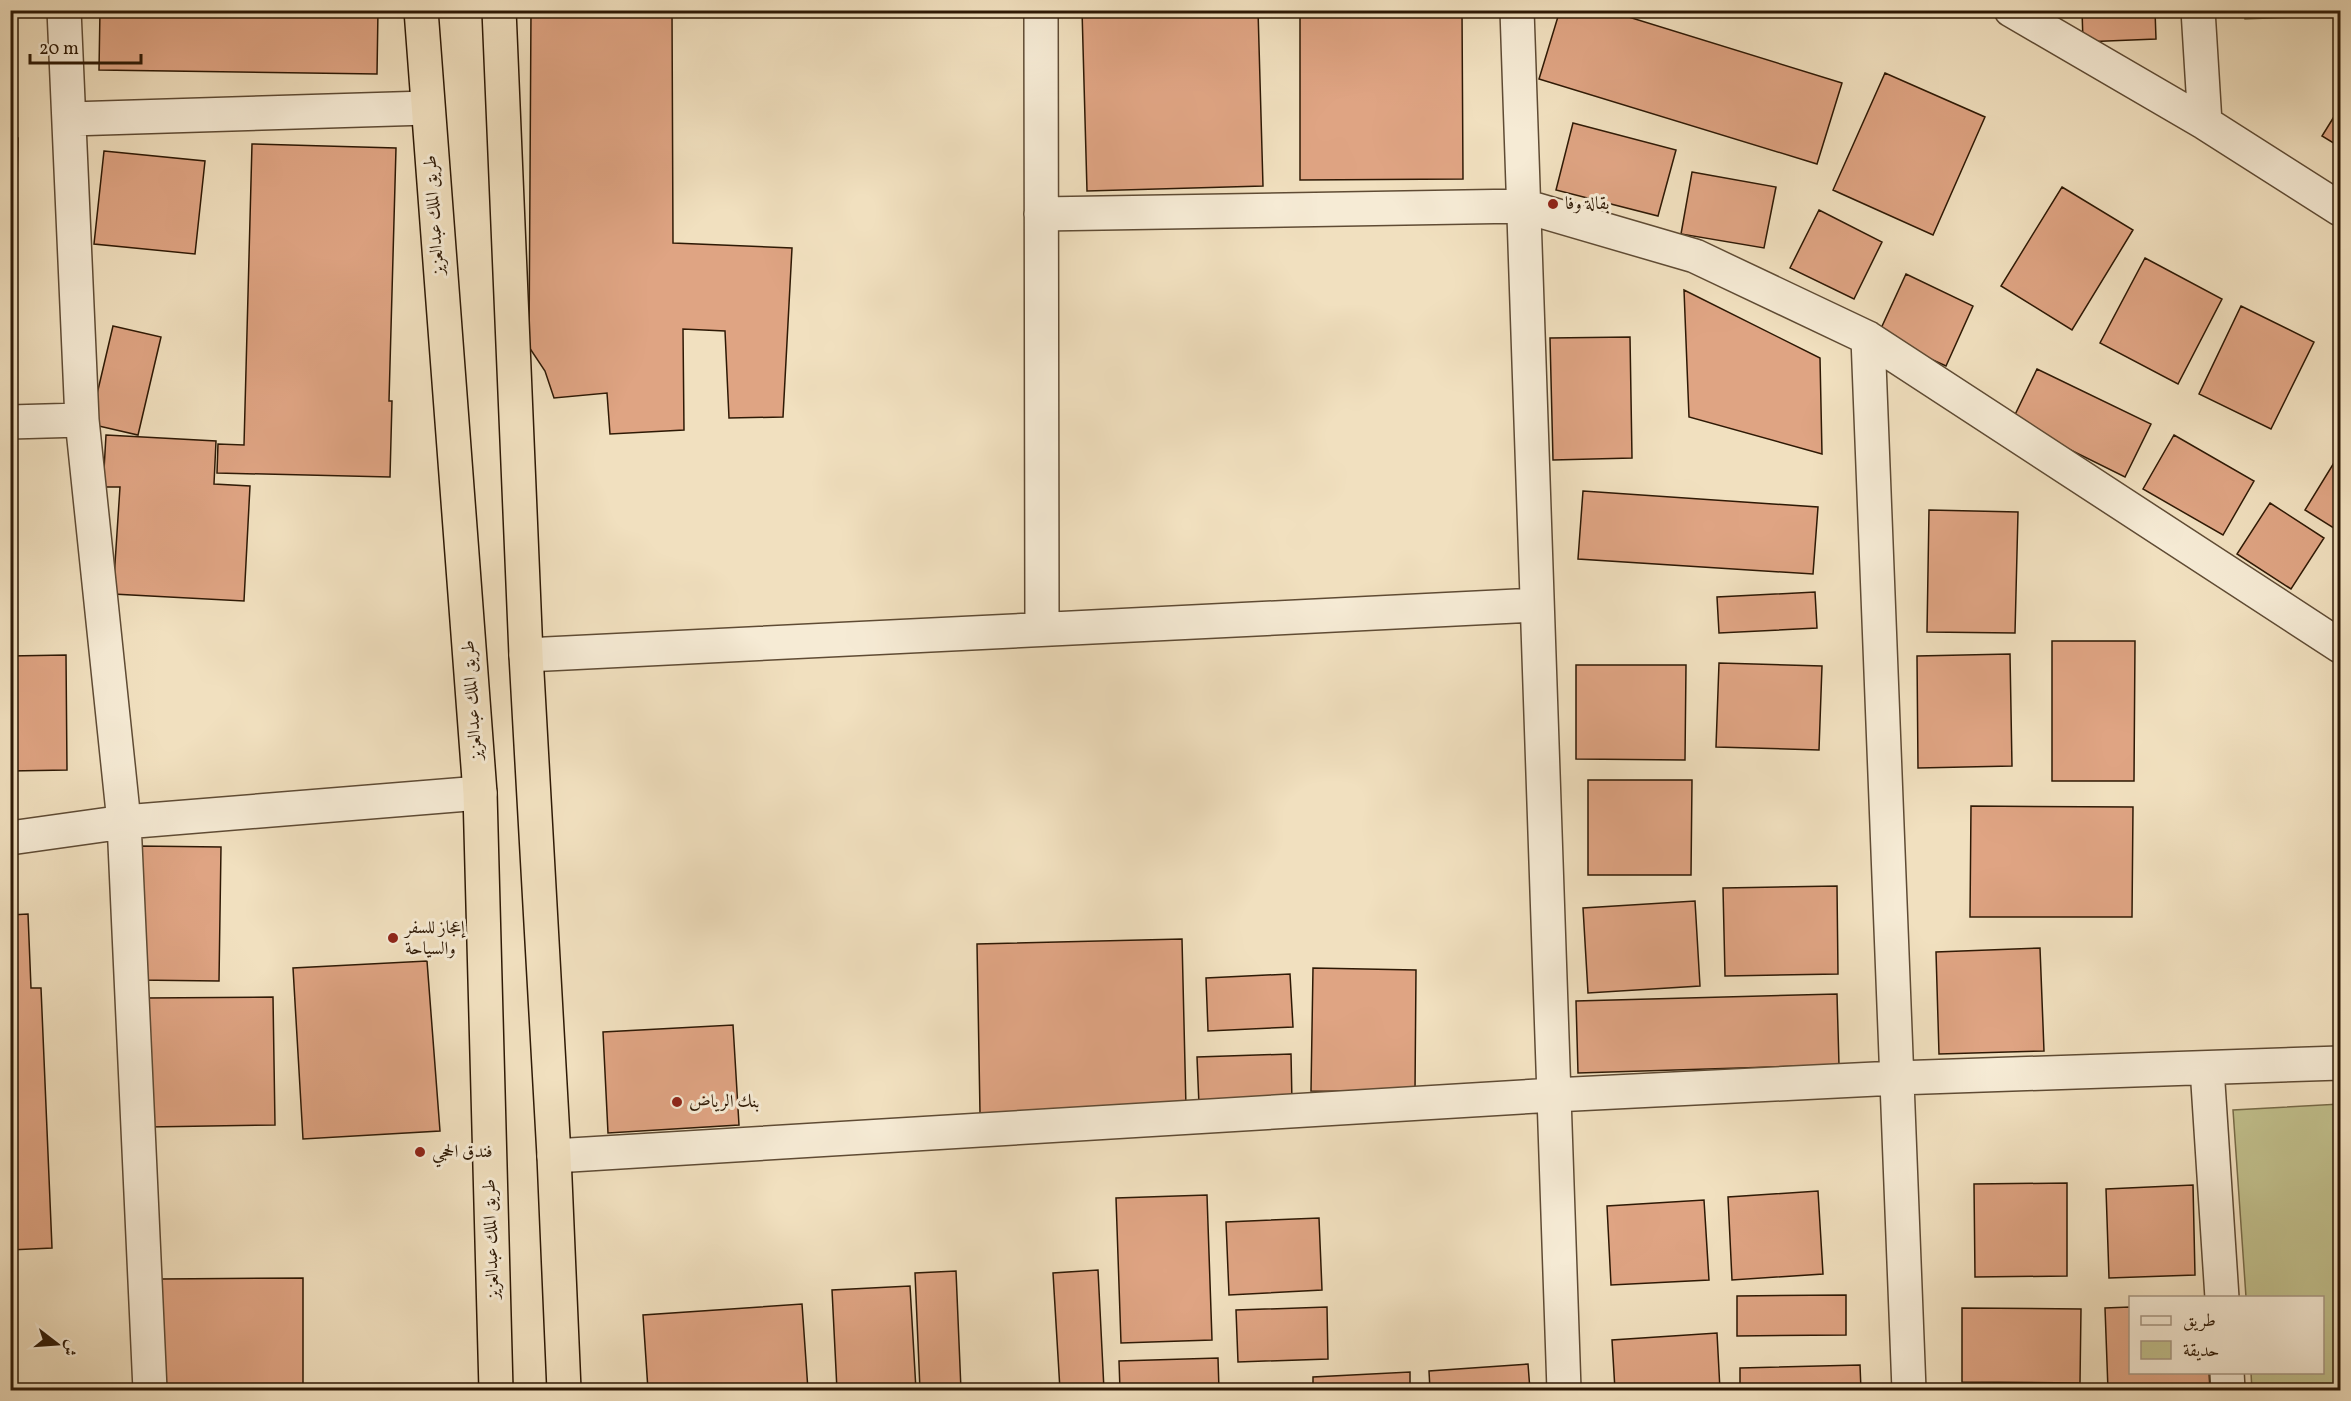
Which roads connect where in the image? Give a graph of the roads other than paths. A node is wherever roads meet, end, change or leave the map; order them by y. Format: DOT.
graph roads {
  1 [pos="64,10"];
  2 [pos="421,10"];
  3 [pos="499,10"];
  4 [pos="1041,10"];
  5 [pos="1517,10"];
  6 [pos="2011,10"];
  7 [pos="2198,10"];
  8 [pos="427,108"];
  9 [pos="70,119"];
  10 [pos="2205,123"];
  11 [pos="1524,206"];
  12 [pos="2340,209"];
  13 [pos="1041,214"];
  14 [pos="1868,338"];
  15 [pos="82,420"];
  16 [pos="10,422"];
  17 [pos="1537,605"];
  18 [pos="1042,629"];
  19 [pos="2340,646"];
  20 [pos="526,655"];
  21 [pos="480,793"];
  22 [pos="124,822"];
  23 [pos="10,838"];
  24 [pos="2340,1063"];
  25 [pos="2207,1068"];
  26 [pos="1896,1078"];
  27 [pos="1554,1095"];
  28 [pos="554,1156"];
  29 [pos="2222,1296"];
  30 [pos="2227,1374"];
  31 [pos="150,1390"];
  32 [pos="496,1390"];
  33 [pos="564,1390"];
  34 [pos="1564,1390"];
  35 [pos="1909,1390"];
  36 [pos="2228,1390"];
  1 -- 9 [label="street"];
  2 -- 8 [label="highway, طريق الملك عبدالعزيز"];
  3 -- 20 [label="highway"];
  4 -- 13 [label="street"];
  5 -- 11 [label="street"];
  6 -- 10 [label="street"];
  7 -- 10 [label="street"];
  8 -- 9 [label="street"];
  8 -- 21 [label="highway, طريق الملك عبدالعزيز"];
  9 -- 15 [label="street"];
  10 -- 12 [label="street"];
  11 -- 13 [label="street"];
  11 -- 14 [label="street"];
  11 -- 17 [label="street"];
  13 -- 18 [label="street"];
  14 -- 19 [label="street"];
  14 -- 26 [label="street"];
  15 -- 16 [label="street"];
  15 -- 22 [label="street"];
  17 -- 18 [label="street"];
  17 -- 27 [label="street"];
  18 -- 20 [label="street"];
  20 -- 28 [label="highway"];
  21 -- 22 [label="street"];
  21 -- 32 [label="highway, طريق الملك عبدالعزيز"];
  22 -- 23 [label="street"];
  22 -- 31 [label="street"];
  24 -- 25 [label="street"];
  25 -- 26 [label="street"];
  25 -- 29 [label="street"];
  26 -- 27 [label="street"];
  26 -- 35 [label="street"];
  27 -- 28 [label="street"];
  27 -- 34 [label="street"];
  28 -- 33 [label="highway"];
  30 -- 36 [label="street"];
}
